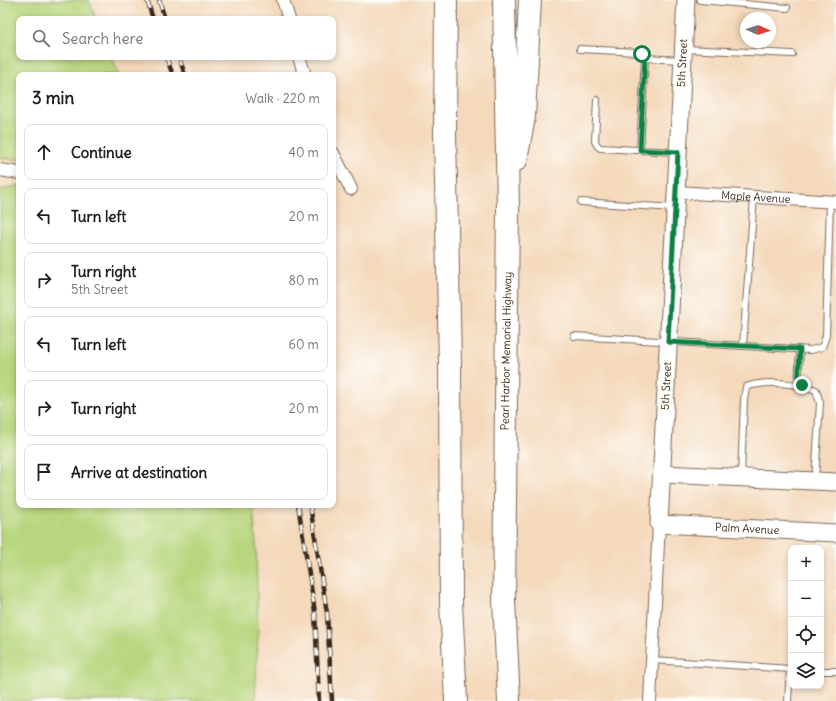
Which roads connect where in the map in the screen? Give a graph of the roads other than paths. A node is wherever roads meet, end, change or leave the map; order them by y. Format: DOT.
graph roads {
  1 [pos="283,0"];
  2 [pos="433,0"];
  3 [pos="446,0"];
  4 [pos="504,0"];
  5 [pos="530,0"];
  6 [pos="686,0"];
  7 [pos="700,0"];
  8 [pos="787,8"];
  9 [pos="288,16"];
  10 [pos="580,49"];
  11 [pos="792,54"];
  12 [pos="683,55"];
  13 [pos="645,58"];
  14 [pos="300,60"];
  15 [pos="303,72"];
  16 [pos="597,100"];
  17 [pos="445,135"];
  18 [pos="640,150"];
  19 [pos="678,152"];
  20 [pos="336,159"];
  21 [pos="0,170"];
  22 [pos="16,173"];
  23 [pos="350,189"];
  24 [pos="754,197"];
  25 [pos="675,200"];
  26 [pos="580,202"];
  27 [pos="833,202"];
  28 [pos="508,208"];
  29 [pos="574,336"];
  30 [pos="668,342"];
  31 [pos="743,346"];
  32 [pos="800,349"];
  33 [pos="798,385"];
  34 [pos="662,474"];
  35 [pos="741,477"];
  36 [pos="815,481"];
  37 [pos="836,482"];
  38 [pos="659,524"];
  39 [pos="836,533"];
  40 [pos="652,660"];
  41 [pos="788,669"];
  42 [pos="824,671"];
  43 [pos="836,671"];
  44 [pos="789,689"];
  45 [pos="456,701"];
  46 [pos="509,701"];
  47 [pos="650,701"];
  48 [pos="788,701"];
  1 -- 9 [label="street"];
  2 -- 17 [label="highway"];
  3 -- 17 [label="highway"];
  4 -- 28 [label="highway, Pearl Harbor Memorial Highway"];
  5 -- 28 [label="highway"];
  6 -- 12 [label="street, 5th Street"];
  7 -- 8 [label="lane"];
  10 -- 13 [label="lane"];
  11 -- 12 [label="lane"];
  12 -- 13 [label="lane"];
  12 -- 19 [label="street, 5th Street"];
  13 -- 18 [label="lane"];
  14 -- 15 [label="street"];
  16 -- 18 [label="lane"];
  17 -- 45 [label="highway"];
  18 -- 19 [label="lane"];
  19 -- 25 [label="street, 5th Street"];
  20 -- 23 [label="street"];
  21 -- 22 [label="street"];
  24 -- 25 [label="street, Maple Avenue"];
  24 -- 27 [label="street, Maple Avenue"];
  24 -- 31 [label="lane"];
  25 -- 26 [label="lane"];
  25 -- 30 [label="street, 5th Street"];
  27 -- 32 [label="lane"];
  28 -- 46 [label="highway, Pearl Harbor Memorial Highway"];
  29 -- 30 [label="lane"];
  30 -- 31 [label="lane"];
  30 -- 34 [label="street, 5th Street"];
  31 -- 32 [label="lane"];
  32 -- 33 [label="lane"];
  33 -- 35 [label="lane"];
  33 -- 36 [label="lane"];
  34 -- 35 [label="street"];
  34 -- 38 [label="street, 5th Street"];
  35 -- 36 [label="street"];
  36 -- 37 [label="street"];
  38 -- 39 [label="street, Palm Avenue"];
  38 -- 40 [label="street, 5th Street"];
  40 -- 41 [label="lane"];
  40 -- 47 [label="street, 5th Street"];
  42 -- 43 [label="lane"];
  44 -- 48 [label="lane"];
}
